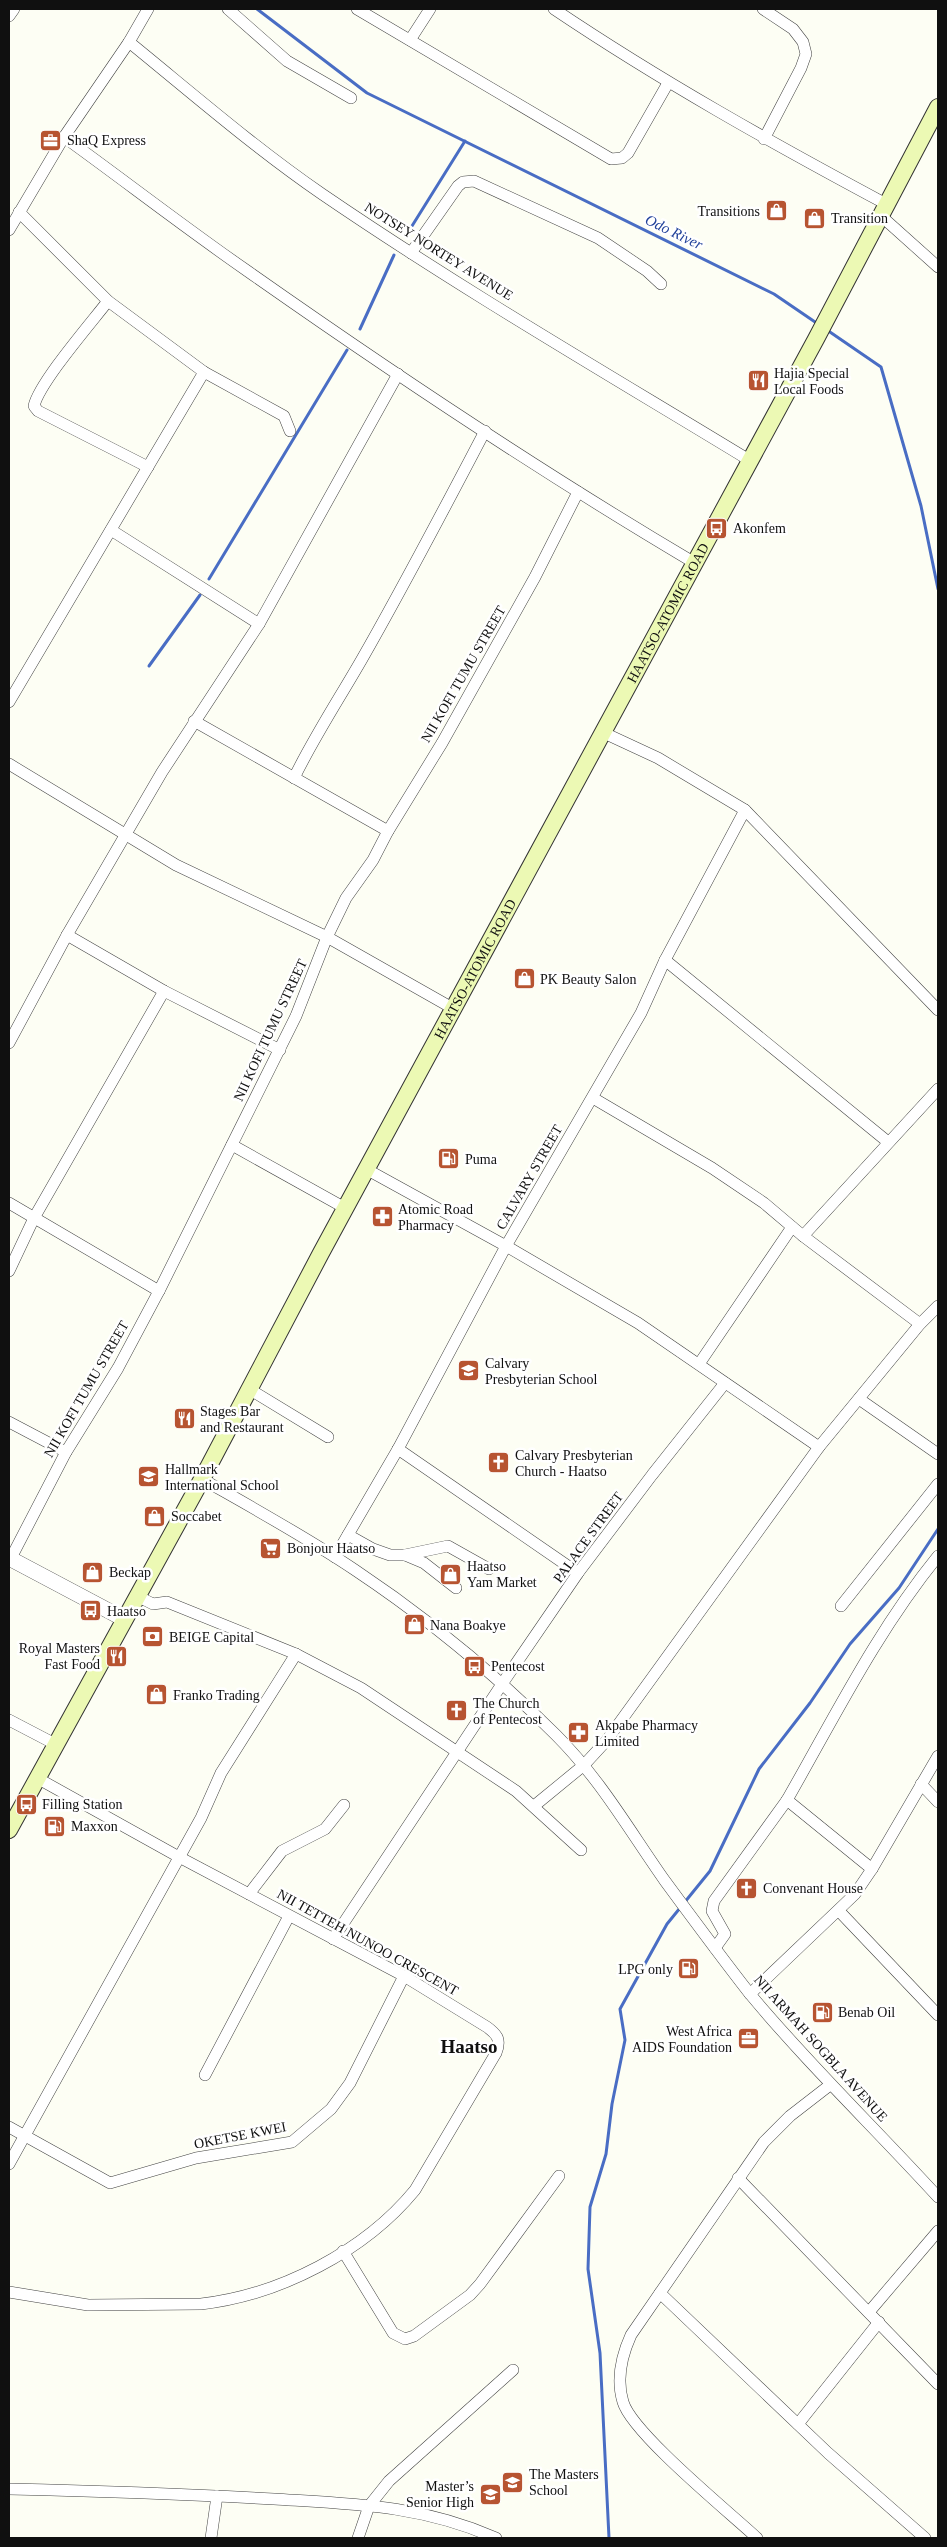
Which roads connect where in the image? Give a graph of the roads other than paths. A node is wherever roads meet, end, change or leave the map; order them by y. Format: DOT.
graph roads {
  1 [pos="14,9"];
  2 [pos="148,9"];
  3 [pos="228,9"];
  4 [pos="357,9"];
  5 [pos="430,9"];
  6 [pos="554,9"];
  7 [pos="763,9"];
  8 [pos="9,16"];
  9 [pos="410,40"];
  10 [pos="129,42"];
  11 [pos="668,83"];
  12 [pos="351,98"];
  13 [pos="938,107"];
  14 [pos="64,137"];
  15 [pos="764,139"];
  16 [pos="883,210"];
  17 [pos="18,212"];
  18 [pos="9,230"];
  19 [pos="411,253"];
  20 [pos="938,266"];
  21 [pos="661,284"];
  22 [pos="108,301"];
  23 [pos="204,372"];
  24 [pos="398,374"];
  25 [pos="290,431"];
  26 [pos="486,431"];
  27 [pos="750,460"];
  28 [pos="148,467"];
  29 [pos="578,492"];
  30 [pos="111,530"];
  31 [pos="693,562"];
  32 [pos="259,624"];
  33 [pos="9,702"];
  34 [pos="194,721"];
  35 [pos="602,732"];
  36 [pos="9,764"];
  37 [pos="294,778"];
  38 [pos="746,810"];
  39 [pos="388,831"];
  40 [pos="126,834"];
  41 [pos="67,935"];
  42 [pos="328,937"];
  43 [pos="665,960"];
  44 [pos="164,991"];
  45 [pos="454,1009"];
  46 [pos="938,1010"];
  47 [pos="9,1043"];
  48 [pos="280,1050"];
  49 [pos="938,1089"];
  50 [pos="593,1098"];
  51 [pos="888,1142"];
  52 [pos="232,1145"];
  53 [pos="366,1170"];
  54 [pos="9,1203"];
  55 [pos="345,1208"];
  56 [pos="34,1218"];
  57 [pos="792,1227"];
  58 [pos="803,1236"];
  59 [pos="506,1246"];
  60 [pos="9,1271"];
  61 [pos="159,1291"];
  62 [pos="938,1306"];
  63 [pos="920,1324"];
  64 [pos="699,1364"];
  65 [pos="725,1382"];
  66 [pos="249,1389"];
  67 [pos="859,1398"];
  68 [pos="9,1422"];
  69 [pos="328,1436"];
  70 [pos="820,1447"];
  71 [pos="398,1449"];
  72 [pos="66,1452"];
  73 [pos="938,1454"];
  74 [pos="202,1479"];
  75 [pos="938,1484"];
  76 [pos="348,1535"];
  77 [pos="405,1555"];
  78 [pos="938,1556"];
  79 [pos="335,1557"];
  80 [pos="10,1558"];
  81 [pos="489,1569"];
  82 [pos="578,1573"];
  83 [pos="456,1588"];
  84 [pos="137,1596"];
  85 [pos="841,1606"];
  86 [pos="124,1618"];
  87 [pos="296,1654"];
  88 [pos="502,1684"];
  89 [pos="9,1720"];
  90 [pos="55,1744"];
  91 [pos="456,1752"];
  92 [pos="938,1756"];
  93 [pos="584,1765"];
  94 [pos="37,1778"];
  95 [pos="921,1784"];
  96 [pos="787,1800"];
  97 [pos="938,1802"];
  98 [pos="344,1806"];
  99 [pos="534,1806"];
  100 [pos="9,1830"];
  101 [pos="581,1850"];
  102 [pos="178,1857"];
  103 [pos="872,1869"];
  104 [pos="248,1894"];
  105 [pos="839,1911"];
  106 [pos="289,1916"];
  107 [pos="333,1939"];
  108 [pos="715,1948"];
  109 [pos="404,1976"];
  110 [pos="750,1994"];
  111 [pos="938,2015"];
  112 [pos="205,2074"];
  113 [pos="830,2085"];
  114 [pos="9,2127"];
  115 [pos="24,2135"];
  116 [pos="9,2164"];
  117 [pos="559,2176"];
  118 [pos="738,2178"];
  119 [pos="938,2197"];
  120 [pos="938,2231"];
  121 [pos="343,2251"];
  122 [pos="9,2292"];
  123 [pos="660,2293"];
  124 [pos="869,2312"];
  125 [pos="879,2322"];
  126 [pos="513,2370"];
  127 [pos="938,2384"];
  128 [pos="798,2424"];
  129 [pos="9,2489"];
  130 [pos="217,2496"];
  131 [pos="369,2506"];
  132 [pos="211,2538"];
  133 [pos="358,2538"];
  134 [pos="496,2538"];
  135 [pos="757,2538"];
  136 [pos="924,2538"];
  1 -- 8 [label="street"];
  2 -- 10 [label="street"];
  3 -- 12 [label="street"];
  4 -- 9 [label="street"];
  5 -- 9 [label="street"];
  6 -- 11 [label="street"];
  7 -- 15 [label="street"];
  9 -- 11 [label="street"];
  10 -- 14 [label="street"];
  10 -- 19 [label="street, NOTSEY NORTEY AVENUE"];
  11 -- 15 [label="street"];
  13 -- 16 [label="main road, HAATSO-ATOMIC ROAD"];
  14 -- 17 [label="street"];
  14 -- 24 [label="street"];
  15 -- 16 [label="street"];
  16 -- 20 [label="street"];
  16 -- 27 [label="main road, HAATSO-ATOMIC ROAD"];
  17 -- 18 [label="street"];
  17 -- 22 [label="street"];
  19 -- 21 [label="street"];
  19 -- 27 [label="street, NOTSEY NORTEY AVENUE"];
  22 -- 23 [label="street"];
  22 -- 28 [label="street"];
  23 -- 25 [label="street"];
  23 -- 28 [label="street"];
  24 -- 26 [label="street"];
  24 -- 32 [label="street"];
  26 -- 29 [label="street"];
  26 -- 37 [label="street"];
  27 -- 31 [label="main road, HAATSO-ATOMIC ROAD"];
  28 -- 30 [label="street"];
  29 -- 31 [label="street"];
  29 -- 39 [label="street, NII KOFI TUMU STREET"];
  30 -- 32 [label="street"];
  30 -- 33 [label="street"];
  31 -- 35 [label="main road, HAATSO-ATOMIC ROAD"];
  32 -- 34 [label="street"];
  34 -- 37 [label="street"];
  34 -- 40 [label="street"];
  35 -- 38 [label="street"];
  35 -- 45 [label="main road, HAATSO-ATOMIC ROAD"];
  36 -- 40 [label="street"];
  37 -- 39 [label="street"];
  38 -- 43 [label="street, CALVARY STREET"];
  38 -- 46 [label="street"];
  39 -- 42 [label="street, NII KOFI TUMU STREET"];
  40 -- 41 [label="street"];
  40 -- 42 [label="street"];
  41 -- 44 [label="street"];
  41 -- 47 [label="street"];
  42 -- 45 [label="street"];
  42 -- 48 [label="street, NII KOFI TUMU STREET"];
  43 -- 50 [label="street, CALVARY STREET"];
  43 -- 51 [label="street"];
  44 -- 48 [label="street"];
  44 -- 56 [label="street"];
  45 -- 53 [label="main road, HAATSO-ATOMIC ROAD"];
  48 -- 52 [label="street, NII KOFI TUMU STREET"];
  49 -- 51 [label="street"];
  50 -- 57 [label="street"];
  50 -- 59 [label="street, CALVARY STREET"];
  51 -- 58 [label="street"];
  52 -- 55 [label="street"];
  52 -- 61 [label="street, NII KOFI TUMU STREET"];
  53 -- 55 [label="main road, HAATSO-ATOMIC ROAD"];
  53 -- 59 [label="street"];
  54 -- 56 [label="street"];
  55 -- 66 [label="main road, HAATSO-ATOMIC ROAD"];
  56 -- 60 [label="street"];
  56 -- 61 [label="street"];
  57 -- 58 [label="street"];
  57 -- 64 [label="street"];
  58 -- 63 [label="street"];
  59 -- 64 [label="street"];
  59 -- 71 [label="street, CALVARY STREET"];
  61 -- 72 [label="street, NII KOFI TUMU STREET"];
  62 -- 63 [label="street"];
  63 -- 67 [label="street"];
  64 -- 65 [label="street"];
  65 -- 70 [label="street"];
  65 -- 82 [label="street, PALACE STREET"];
  66 -- 69 [label="street"];
  66 -- 74 [label="main road, HAATSO-ATOMIC ROAD"];
  67 -- 70 [label="street"];
  67 -- 73 [label="street"];
  68 -- 72 [label="street"];
  70 -- 93 [label="street"];
  71 -- 76 [label="street, CALVARY STREET"];
  71 -- 82 [label="street"];
  72 -- 80 [label="street, NII KOFI TUMU STREET"];
  74 -- 79 [label="street, NII ARMAH SOGBLA AVENUE"];
  74 -- 84 [label="main road, HAATSO-ATOMIC ROAD"];
  75 -- 85 [label="street"];
  76 -- 77 [label="street"];
  76 -- 79 [label="street, CALVARY STREET"];
  77 -- 81 [label="street"];
  77 -- 83 [label="street"];
  78 -- 96 [label="street"];
  79 -- 88 [label="street, NII ARMAH SOGBLA AVENUE"];
  80 -- 86 [label="street"];
  82 -- 88 [label="street, PALACE STREET"];
  84 -- 86 [label="main road, HAATSO-ATOMIC ROAD"];
  84 -- 87 [label="street"];
  86 -- 90 [label="main road, HAATSO-ATOMIC ROAD"];
  87 -- 91 [label="street"];
  87 -- 102 [label="street"];
  88 -- 91 [label="street, PALACE STREET"];
  88 -- 93 [label="street, NII ARMAH SOGBLA AVENUE"];
  89 -- 90 [label="street"];
  90 -- 94 [label="main road, HAATSO-ATOMIC ROAD"];
  91 -- 99 [label="street"];
  91 -- 107 [label="street, PALACE STREET"];
  92 -- 95 [label="street"];
  93 -- 99 [label="street"];
  93 -- 108 [label="street, NII ARMAH SOGBLA AVENUE"];
  94 -- 100 [label="main road, HAATSO-ATOMIC ROAD"];
  94 -- 102 [label="street, NII TETTEH NUNOO CRESCENT"];
  95 -- 97 [label="street"];
  95 -- 103 [label="street"];
  96 -- 103 [label="street"];
  96 -- 108 [label="street"];
  98 -- 104 [label="street"];
  99 -- 101 [label="street"];
  102 -- 104 [label="street, NII TETTEH NUNOO CRESCENT"];
  102 -- 115 [label="street"];
  103 -- 105 [label="street"];
  104 -- 106 [label="street, NII TETTEH NUNOO CRESCENT"];
  105 -- 110 [label="street"];
  105 -- 111 [label="street"];
  106 -- 107 [label="street, NII TETTEH NUNOO CRESCENT"];
  106 -- 112 [label="street"];
  107 -- 109 [label="street, NII TETTEH NUNOO CRESCENT"];
  108 -- 110 [label="street, NII ARMAH SOGBLA AVENUE"];
  109 -- 115 [label="street, OKETSE KWEI"];
  109 -- 121 [label="street, NII TETTEH NUNOO CRESCENT"];
  110 -- 113 [label="street, NII ARMAH SOGBLA AVENUE"];
  113 -- 118 [label="street"];
  113 -- 119 [label="street, NII ARMAH SOGBLA AVENUE"];
  114 -- 115 [label="street, OKETSE KWEI"];
  115 -- 116 [label="street"];
  117 -- 121 [label="street"];
  118 -- 123 [label="street"];
  118 -- 124 [label="street"];
  120 -- 124 [label="street"];
  121 -- 122 [label="street, NII TETTEH NUNOO CRESCENT"];
  123 -- 128 [label="street"];
  123 -- 135 [label="street"];
  124 -- 125 [label="street"];
  125 -- 127 [label="street"];
  125 -- 128 [label="street"];
  126 -- 131 [label="street"];
  128 -- 136 [label="street"];
  129 -- 130 [label="street"];
  130 -- 131 [label="street"];
  130 -- 132 [label="street"];
  131 -- 133 [label="street"];
  131 -- 134 [label="street"];
}
